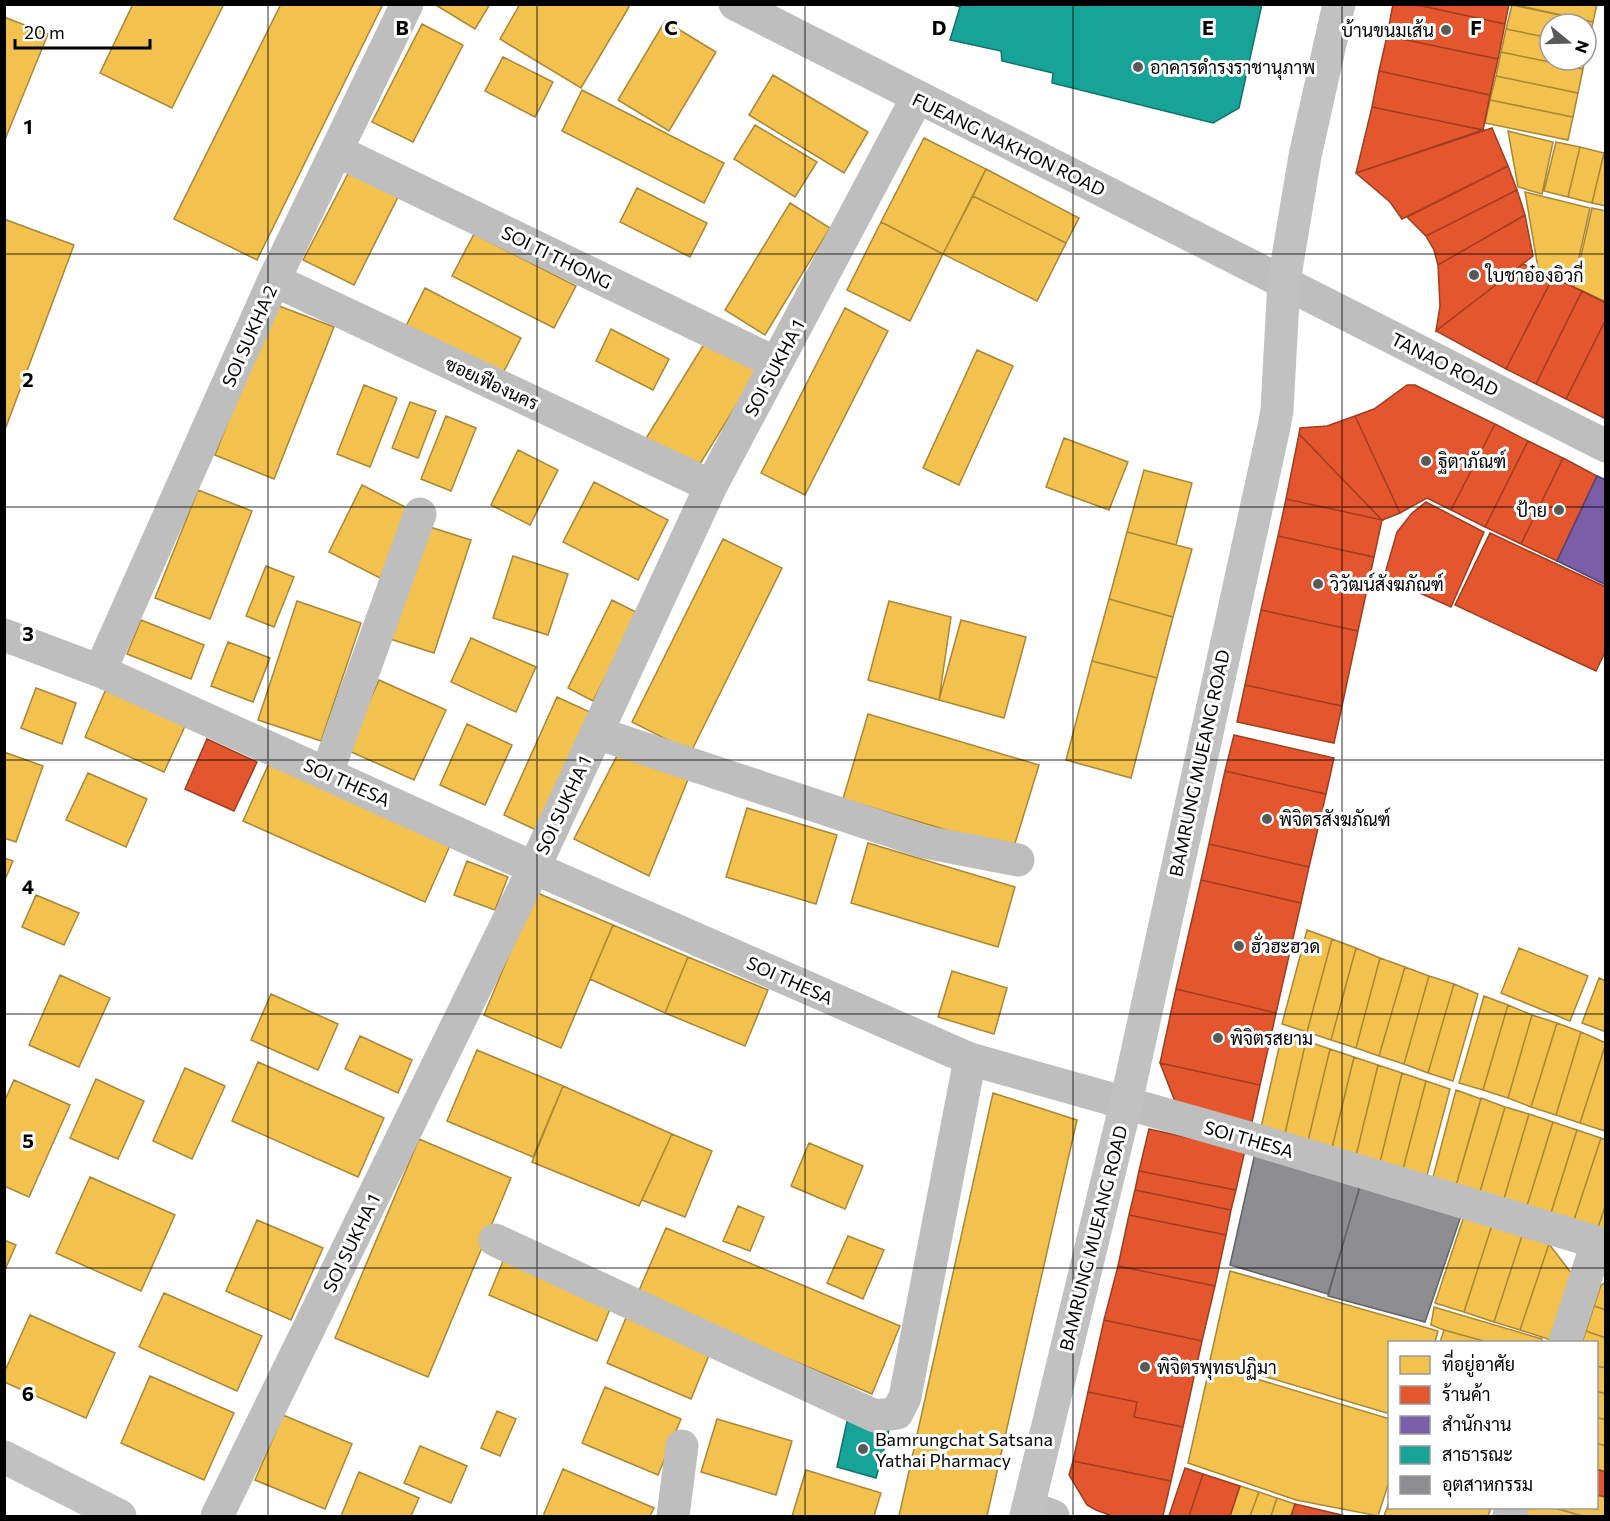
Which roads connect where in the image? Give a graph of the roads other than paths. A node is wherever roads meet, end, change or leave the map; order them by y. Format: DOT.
graph roads {
  1 [pos="407,4"];
  2 [pos="735,4"];
  3 [pos="1339,4"];
  4 [pos="917,98"];
  5 [pos="337,151"];
  6 [pos="274,280"];
  7 [pos="1284,281"];
  8 [pos="776,363"];
  9 [pos="1605,446"];
  10 [pos="711,486"];
  11 [pos="420,514"];
  12 [pos="4,635"];
  13 [pos="100,671"];
  14 [pos="597,733"];
  15 [pos="327,773"];
  16 [pos="1018,860"];
  17 [pos="534,868"];
  18 [pos="970,1059"];
  19 [pos="1126,1103"];
  20 [pos="495,1240"];
  21 [pos="1601,1244"];
  22 [pos="1565,1341"];
  23 [pos="682,1446"];
  24 [pos="4,1457"];
  25 [pos="1036,1513"];
  26 [pos="120,1516"];
  27 [pos="217,1516"];
  28 [pos="673,1516"];
  1 -- 5 [label="street, SOI SUKHA 2"];
  2 -- 4 [label="street, FUEANG NAKHON ROAD"];
  3 -- 7 [label="main road, BAMRUNG MUEANG ROAD"];
  4 -- 7 [label="street, FUEANG NAKHON ROAD"];
  4 -- 8 [label="street, SOI SUKHA 1"];
  5 -- 6 [label="street, SOI SUKHA 2"];
  5 -- 8 [label="street, SOI TI THONG"];
  6 -- 10 [label="street, ซอยเฟืองนคร"];
  6 -- 13 [label="street, SOI SUKHA 2"];
  7 -- 9 [label="street, TANAO ROAD"];
  7 -- 19 [label="main road, BAMRUNG MUEANG ROAD"];
  8 -- 10 [label="street, SOI SUKHA 1"];
  10 -- 14 [label="street, SOI SUKHA 1"];
  11 -- 15 [label="street"];
  12 -- 13 [label="street, SOI THESA"];
  13 -- 15 [label="street, SOI THESA"];
  14 -- 16 [label="street"];
  14 -- 17 [label="street, SOI SUKHA 1"];
  15 -- 17 [label="street, SOI THESA"];
  17 -- 18 [label="street, SOI THESA"];
  17 -- 27 [label="street, SOI SUKHA 1"];
  18 -- 19 [label="street, SOI THESA"];
  18 -- 20 [label="street"];
  19 -- 21 [label="street, SOI THESA"];
  19 -- 25 [label="main road, BAMRUNG MUEANG ROAD"];
  21 -- 22 [label="street"];
  23 -- 28 [label="street"];
  24 -- 26 [label="main road"];
}
